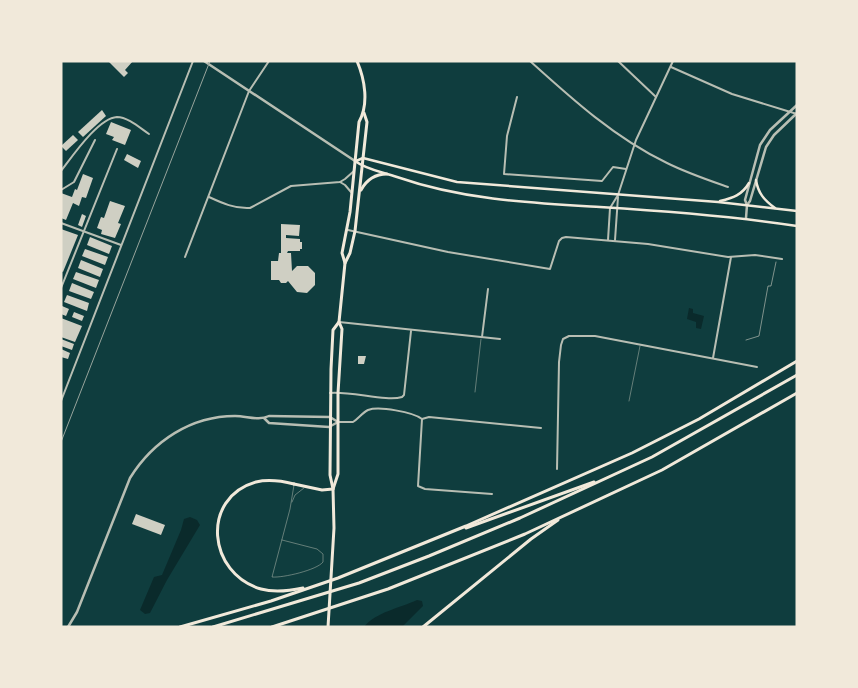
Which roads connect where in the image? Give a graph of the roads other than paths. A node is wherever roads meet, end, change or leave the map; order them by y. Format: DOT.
graph roads {
  1 [pos="193,61"];
  2 [pos="204,61"];
  3 [pos="269,61"];
  4 [pos="357,61"];
  5 [pos="530,61"];
  6 [pos="618,61"];
  7 [pos="673,61"];
  8 [pos="670,66"];
  9 [pos="249,91"];
  10 [pos="517,97"];
  11 [pos="656,97"];
  12 [pos="797,105"];
  13 [pos="790,112"];
  14 [pos="364,113"];
  15 [pos="797,114"];
  16 [pos="149,134"];
  17 [pos="95,140"];
  18 [pos="634,145"];
  19 [pos="117,149"];
  20 [pos="363,158"];
  21 [pos="355,161"];
  22 [pos="363,166"];
  23 [pos="626,169"];
  24 [pos="354,171"];
  25 [pos="61,172"];
  26 [pos="387,174"];
  27 [pos="756,180"];
  28 [pos="340,182"];
  29 [pos="749,183"];
  30 [pos="728,187"];
  31 [pos="61,190"];
  32 [pos="352,193"];
  33 [pos="360,193"];
  34 [pos="618,195"];
  35 [pos="209,197"];
  36 [pos="718,202"];
  37 [pos="747,205"];
  38 [pos="610,208"];
  39 [pos="617,209"];
  40 [pos="776,209"];
  41 [pos="797,211"];
  42 [pos="746,218"];
  43 [pos="61,223"];
  44 [pos="797,226"];
  45 [pos="347,229"];
  46 [pos="355,231"];
  47 [pos="84,232"];
  48 [pos="608,240"];
  49 [pos="615,240"];
  50 [pos="121,245"];
  51 [pos="185,257"];
  52 [pos="731,258"];
  53 [pos="782,259"];
  54 [pos="345,263"];
  55 [pos="61,288"];
  56 [pos="488,289"];
  57 [pos="338,322"];
  58 [pos="412,331"];
  59 [pos="482,338"];
  60 [pos="500,339"];
  61 [pos="640,345"];
  62 [pos="713,358"];
  63 [pos="797,361"];
  64 [pos="757,367"];
  65 [pos="797,375"];
  66 [pos="476,392"];
  67 [pos="338,393"];
  68 [pos="797,393"];
  69 [pos="330,394"];
  70 [pos="62,395"];
  71 [pos="629,400"];
  72 [pos="61,401"];
  73 [pos="330,417"];
  74 [pos="264,418"];
  75 [pos="422,419"];
  76 [pos="338,422"];
  77 [pos="329,428"];
  78 [pos="541,428"];
  79 [pos="557,470"];
  80 [pos="613,475"];
  81 [pos="294,484"];
  82 [pos="306,486"];
  83 [pos="333,489"];
  84 [pos="492,494"];
  85 [pos="291,504"];
  86 [pos="567,514"];
  87 [pos="282,540"];
  88 [pos="414,548"];
  89 [pos="316,586"];
  90 [pos="68,627"];
  91 [pos="180,627"];
  92 [pos="213,627"];
  93 [pos="272,627"];
  94 [pos="328,627"];
  95 [pos="423,627"];
  1 -- 50 [label="street"];
  2 -- 9 [label="street"];
  3 -- 9 [label="street"];
  4 -- 14 [label="main road"];
  5 -- 18 [label="street"];
  6 -- 11 [label="street"];
  7 -- 8 [label="street"];
  8 -- 11 [label="street"];
  8 -- 13 [label="street"];
  9 -- 21 [label="street"];
  9 -- 35 [label="street"];
  10 -- 23 [label="street"];
  11 -- 18 [label="street"];
  12 -- 13 [label="street"];
  13 -- 15 [label="street"];
  13 -- 29 [label="street"];
  14 -- 20 [label="main road"];
  14 -- 21 [label="main road"];
  15 -- 27 [label="street"];
  16 -- 25 [label="street"];
  17 -- 31 [label="street"];
  18 -- 23 [label="street"];
  18 -- 30 [label="street"];
  19 -- 47 [label="street"];
  20 -- 21 [label="main road"];
  20 -- 22 [label="main road"];
  20 -- 34 [label="main road"];
  21 -- 22 [label="main road"];
  21 -- 24 [label="main road"];
  22 -- 26 [label="main road"];
  22 -- 33 [label="main road"];
  23 -- 34 [label="street"];
  24 -- 28 [label="street"];
  24 -- 32 [label="main road"];
  26 -- 33 [label="main road"];
  26 -- 38 [label="main road"];
  27 -- 37 [label="street"];
  27 -- 40 [label="main road"];
  28 -- 32 [label="street"];
  28 -- 35 [label="street"];
  29 -- 36 [label="main road"];
  29 -- 37 [label="street"];
  32 -- 45 [label="main road"];
  33 -- 46 [label="main road"];
  34 -- 36 [label="main road"];
  34 -- 38 [label="street"];
  34 -- 39 [label="street"];
  35 -- 51 [label="street"];
  36 -- 37 [label="main road"];
  37 -- 40 [label="main road"];
  37 -- 42 [label="street"];
  38 -- 39 [label="main road"];
  38 -- 48 [label="street"];
  39 -- 42 [label="main road"];
  39 -- 49 [label="street"];
  40 -- 41 [label="main road"];
  42 -- 44 [label="main road"];
  43 -- 47 [label="street"];
  45 -- 46 [label="street"];
  45 -- 54 [label="main road"];
  46 -- 48 [label="street"];
  46 -- 54 [label="main road"];
  47 -- 50 [label="street"];
  47 -- 55 [label="street"];
  48 -- 49 [label="street"];
  49 -- 52 [label="street"];
  50 -- 70 [label="street"];
  52 -- 53 [label="street"];
  52 -- 62 [label="street"];
  54 -- 57 [label="main road"];
  56 -- 59 [label="street"];
  57 -- 58 [label="street"];
  57 -- 67 [label="main road"];
  57 -- 69 [label="main road"];
  58 -- 59 [label="street"];
  58 -- 67 [label="street"];
  59 -- 60 [label="street"];
  59 -- 66 [label="lane"];
  61 -- 62 [label="street"];
  61 -- 71 [label="lane"];
  61 -- 79 [label="street"];
  62 -- 64 [label="street"];
  63 -- 88 [label="main road"];
  65 -- 80 [label="main road"];
  67 -- 69 [label="street"];
  67 -- 76 [label="main road"];
  68 -- 86 [label="main road"];
  69 -- 73 [label="main road"];
  70 -- 72 [label="street"];
  73 -- 74 [label="street"];
  73 -- 76 [label="street"];
  73 -- 77 [label="main road"];
  74 -- 77 [label="street"];
  74 -- 90 [label="street"];
  75 -- 76 [label="street"];
  75 -- 78 [label="street"];
  75 -- 84 [label="street"];
  76 -- 77 [label="street"];
  76 -- 83 [label="main road"];
  77 -- 83 [label="main road"];
  80 -- 88 [label="main road"];
  80 -- 92 [label="main road"];
  81 -- 82 [label="main road"];
  81 -- 85 [label="lane"];
  81 -- 89 [label="main road"];
  82 -- 83 [label="main road"];
  82 -- 85 [label="lane"];
  83 -- 94 [label="main road"];
  85 -- 87 [label="lane"];
  86 -- 93 [label="main road"];
  86 -- 95 [label="main road"];
  87 -- 87 [label="lane"];
  88 -- 89 [label="main road"];
  89 -- 91 [label="main road"];
}
